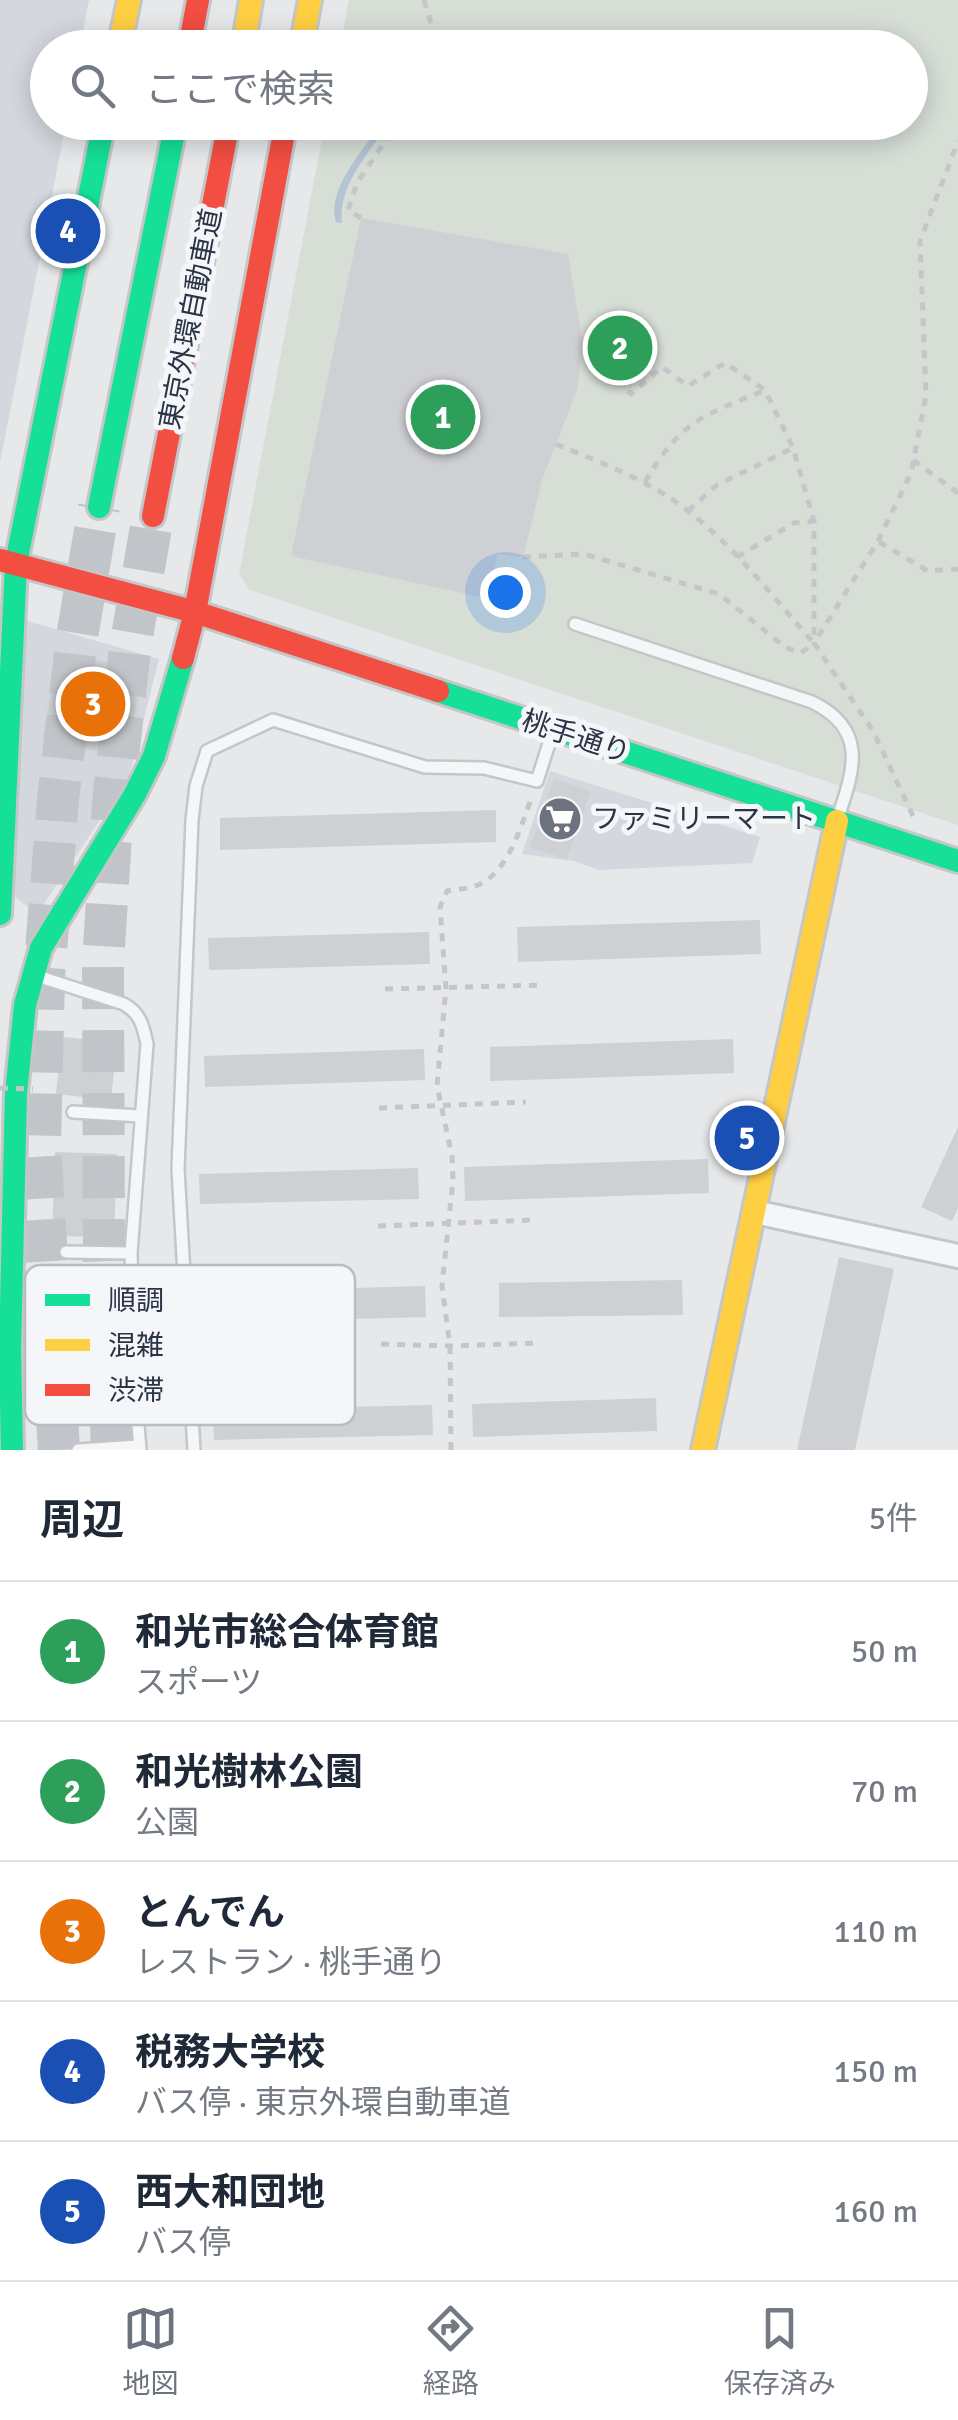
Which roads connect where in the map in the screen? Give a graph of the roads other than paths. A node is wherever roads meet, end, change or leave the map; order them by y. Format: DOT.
graph roads {
  1 [pos="128,0"];
  2 [pos="198,0"];
  3 [pos="252,0"];
  4 [pos="310,0"];
  5 [pos="122,30"];
  6 [pos="192,30"];
  7 [pos="246,30"];
  8 [pos="304,30"];
  9 [pos="100,140"];
  10 [pos="172,140"];
  11 [pos="225,140"];
  12 [pos="283,140"];
  13 [pos="99,506"];
  14 [pos="153,516"];
  15 [pos="8,562"];
  16 [pos="194,612"];
  17 [pos="576,624"];
  18 [pos="554,730"];
  19 [pos="837,821"];
  20 [pos="958,861"];
  21 [pos="0,914"];
  22 [pos="30,974"];
  23 [pos="72,1112"];
  24 [pos="140,1116"];
  25 [pos="756,1212"];
  26 [pos="66,1252"];
  27 [pos="131,1253"];
  28 [pos="958,1256"];
  29 [pos="131,1265"];
  30 [pos="183,1265"];
  31 [pos="193,1425"];
  32 [pos="139,1448"];
  33 [pos="12,1450"];
  34 [pos="78,1450"];
  35 [pos="194,1450"];
  36 [pos="703,1450"];
  1 -- 5 [label="main road"];
  2 -- 6 [label="main road"];
  3 -- 7 [label="main road"];
  4 -- 8 [label="main road"];
  9 -- 15 [label="main road"];
  10 -- 13 [label="main road, 東京外環自動車道"];
  11 -- 14 [label="main road, 東京外環自動車道"];
  12 -- 16 [label="main road"];
  15 -- 16 [label="main road, 桃手通り"];
  15 -- 21 [label="main road"];
  16 -- 18 [label="main road, 桃手通り"];
  16 -- 22 [label="main road"];
  17 -- 19 [label="lane"];
  18 -- 19 [label="main road, 桃手通り"];
  18 -- 30 [label="lane"];
  19 -- 20 [label="main road, 桃手通り"];
  19 -- 25 [label="main road"];
  22 -- 24 [label="lane"];
  22 -- 33 [label="main road"];
  23 -- 24 [label="lane"];
  24 -- 27 [label="lane"];
  25 -- 28 [label="street"];
  25 -- 36 [label="main road"];
  26 -- 27 [label="lane"];
  27 -- 29 [label="lane"];
  31 -- 35 [label="lane"];
  32 -- 34 [label="lane"];
}
